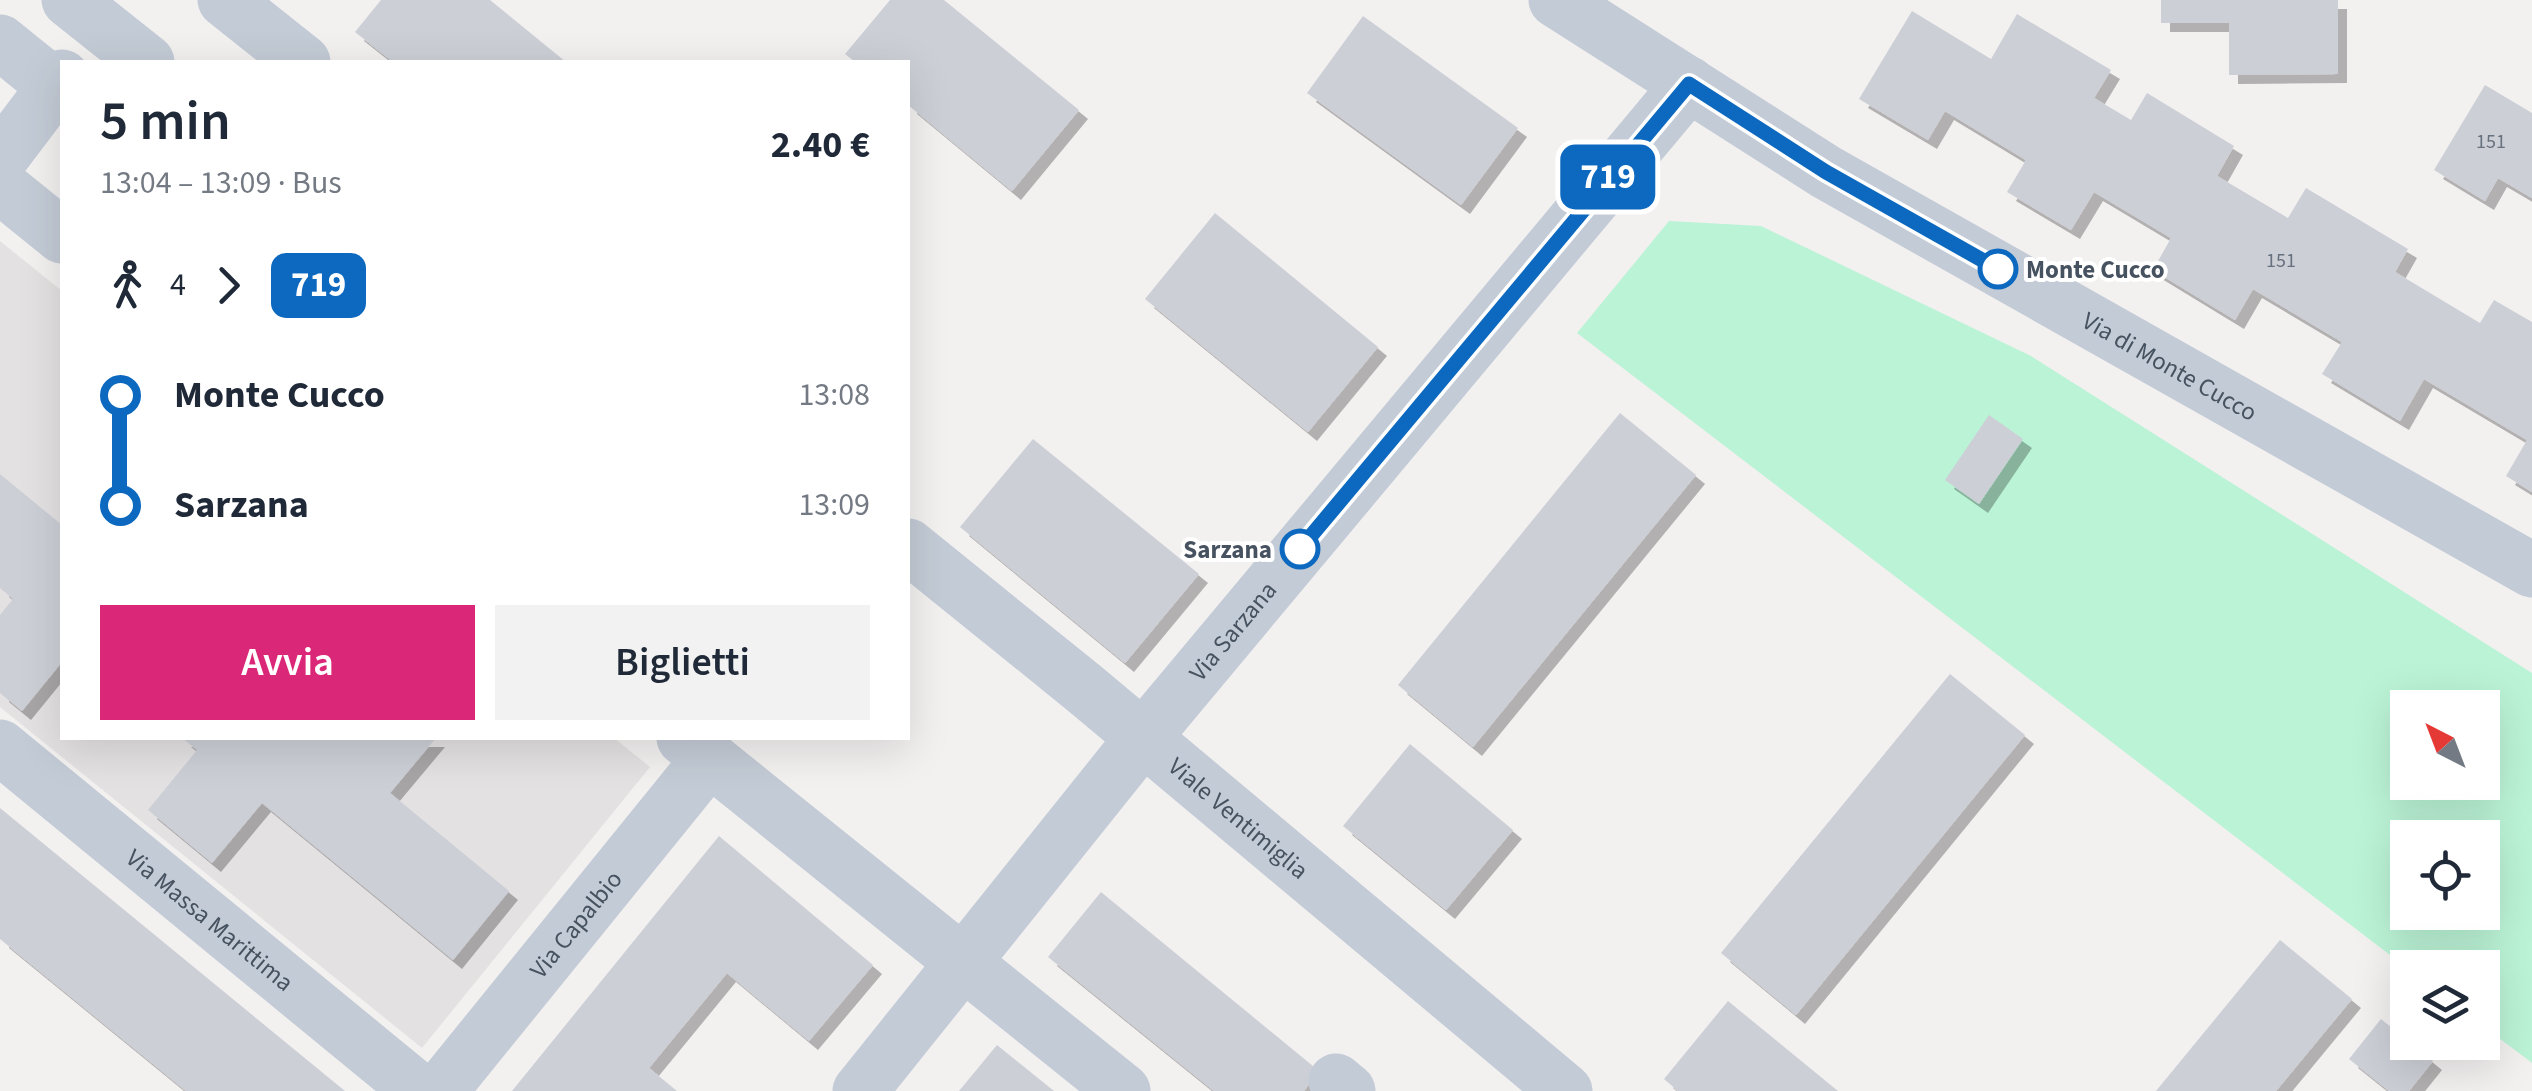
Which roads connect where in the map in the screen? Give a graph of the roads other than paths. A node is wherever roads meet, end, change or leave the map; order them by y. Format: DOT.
graph roads {
  1 [pos="226,0"];
  2 [pos="1556,0"];
  3 [pos="0,42"];
  4 [pos="79,49"];
  5 [pos="137,60"];
  6 [pos="301,60"];
  7 [pos="60,75"];
  8 [pos="1689,84"];
  9 [pos="0,159"];
  10 [pos="0,186"];
  11 [pos="60,234"];
  12 [pos="910,548"];
  13 [pos="2532,570"];
  14 [pos="1142,739"];
  15 [pos="0,747"];
  16 [pos="697,748"];
  17 [pos="961,964"];
  18 [pos="419,1091"];
  19 [pos="440,1091"];
  20 [pos="860,1091"];
  21 [pos="1123,1091"];
  22 [pos="1565,1091"];
  1 -- 6 [label="street"];
  2 -- 8 [label="street, Via di Monte Cucco"];
  3 -- 4 [label="street"];
  4 -- 5 [label="street"];
  7 -- 9 [label="street"];
  8 -- 13 [label="street, Via di Monte Cucco"];
  8 -- 14 [label="street, Via Sarzana"];
  10 -- 11 [label="street"];
  12 -- 14 [label="street, Viale Ventimiglia"];
  14 -- 17 [label="street, Via Sarzana"];
  14 -- 22 [label="street, Viale Ventimiglia"];
  15 -- 18 [label="street, Via Massa Marittima"];
  16 -- 17 [label="street"];
  16 -- 19 [label="street, Via Capalbio"];
  17 -- 20 [label="street, Via Sarzana"];
  17 -- 21 [label="street"];
}
